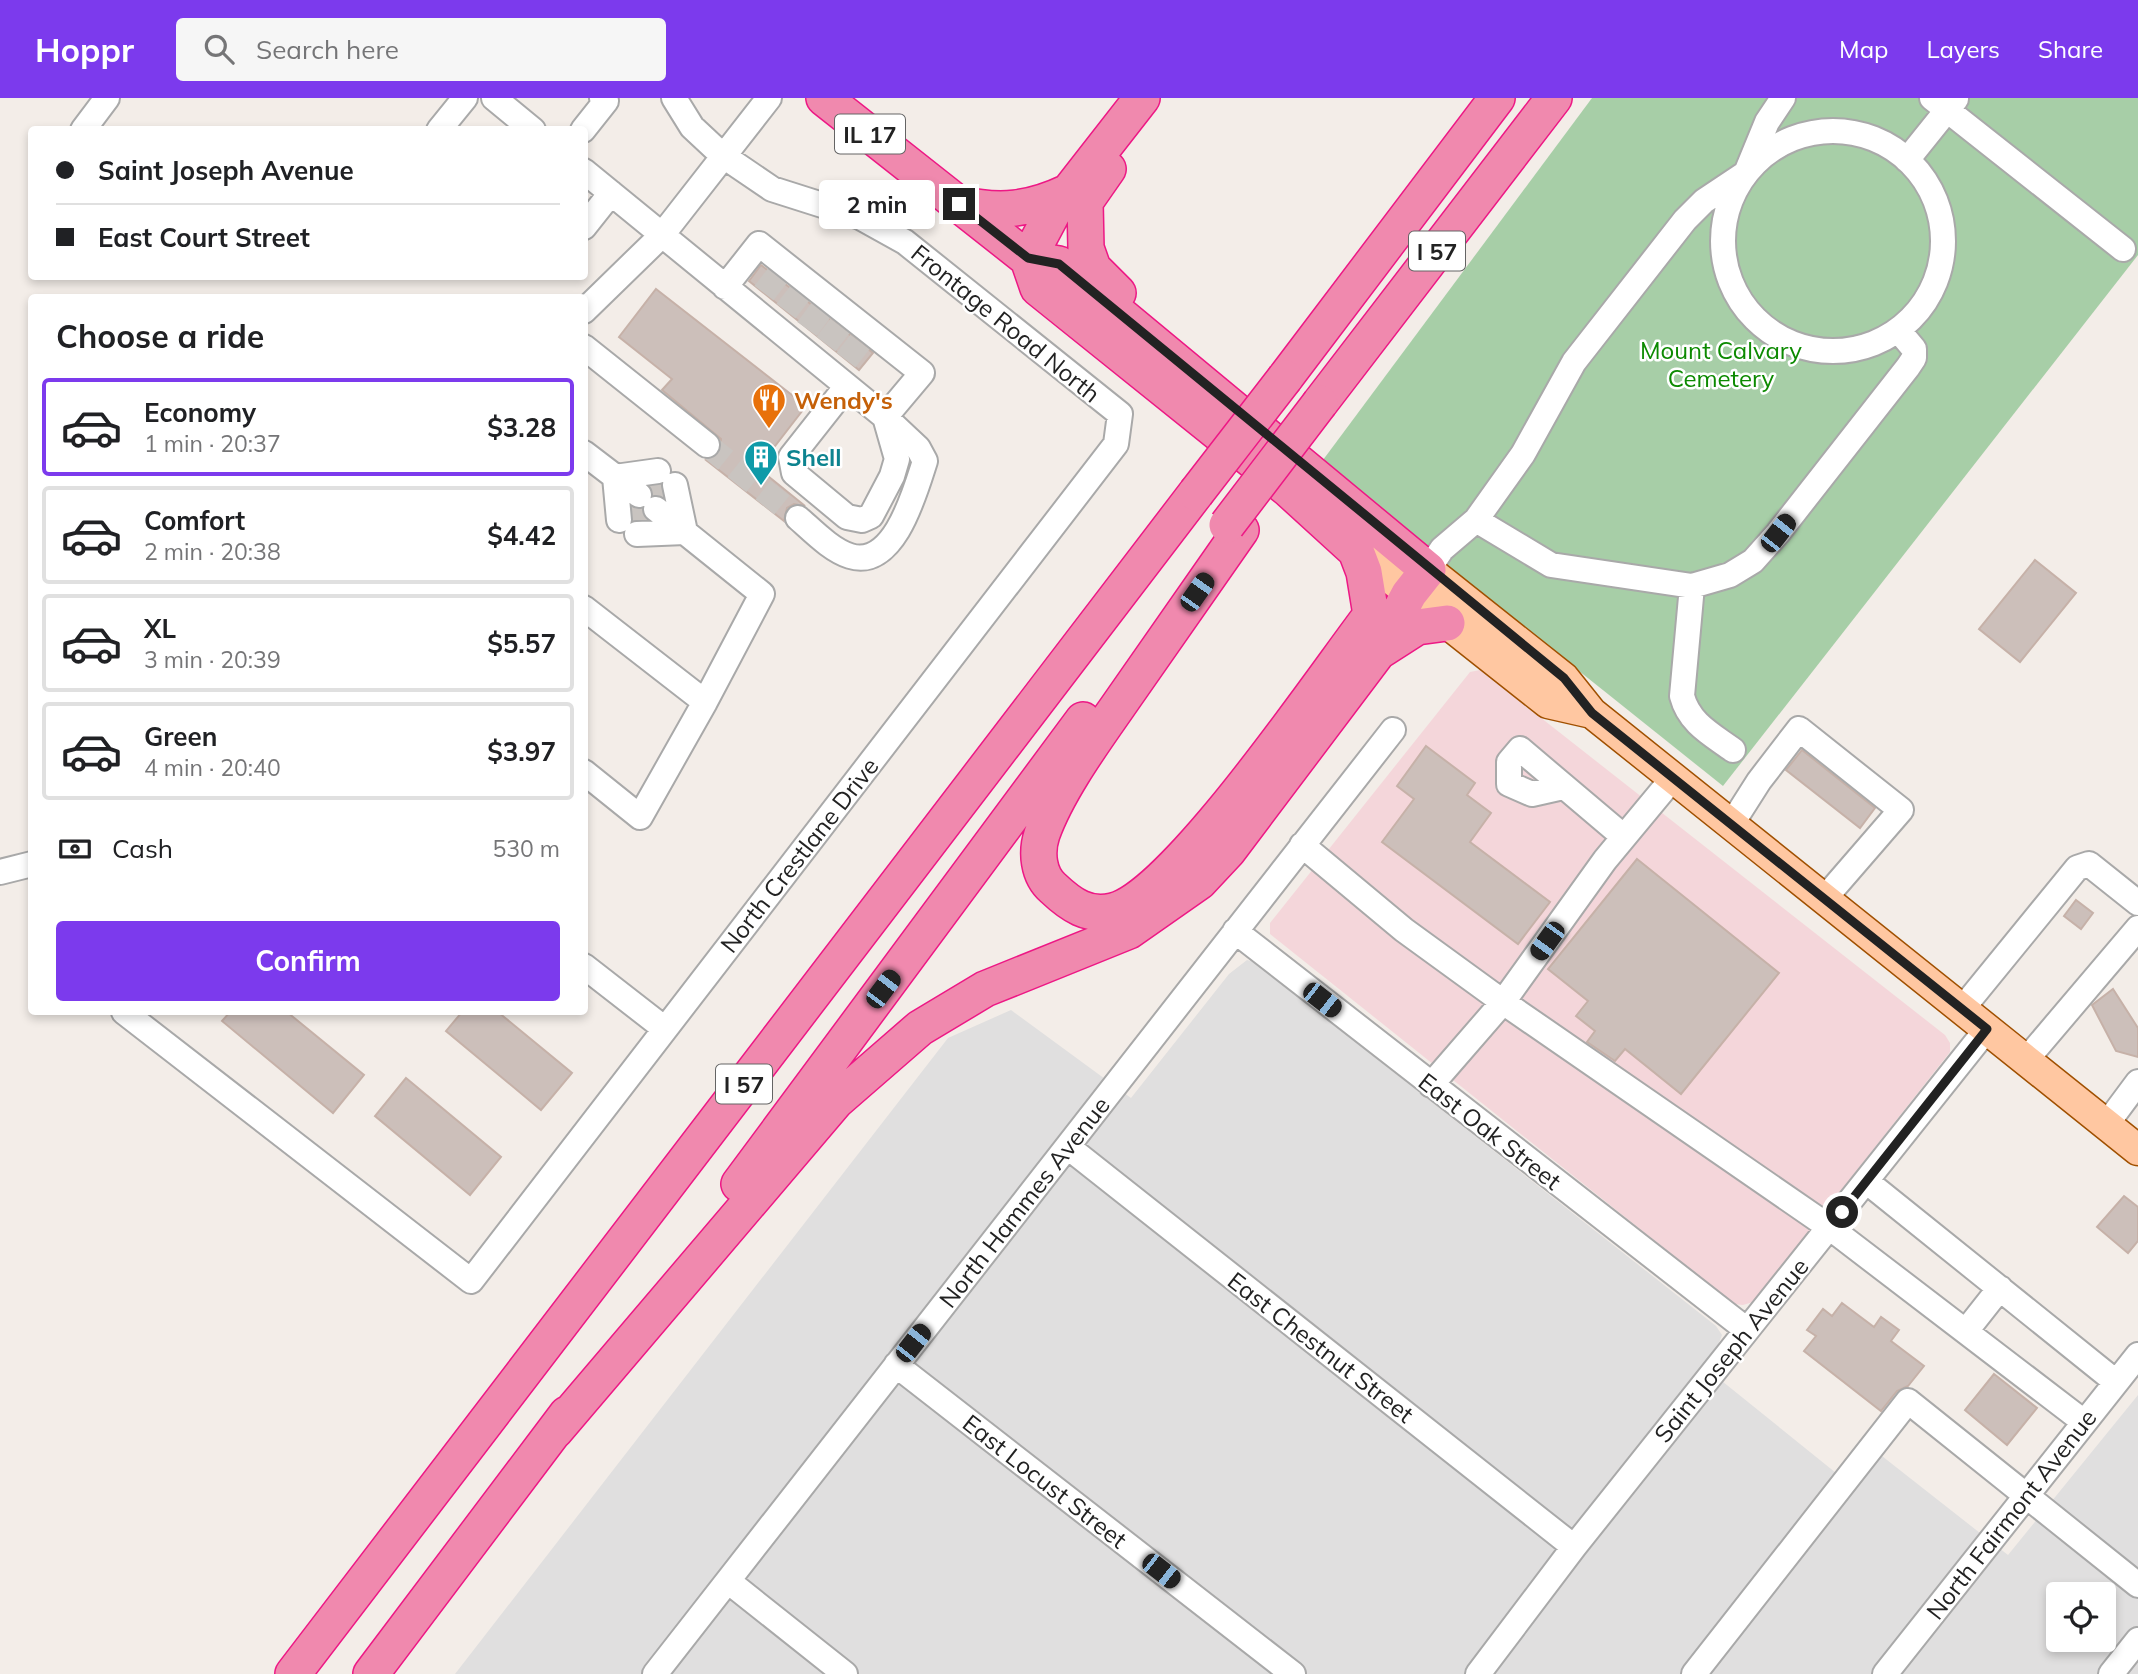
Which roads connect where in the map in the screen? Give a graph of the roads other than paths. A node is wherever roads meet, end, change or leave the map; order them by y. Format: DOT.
graph roads {
  1 [pos="107,98"];
  2 [pos="465,98"];
  3 [pos="494,98"];
  4 [pos="603,98"];
  5 [pos="674,98"];
  6 [pos="769,98"];
  7 [pos="824,98"];
  8 [pos="1142,98"];
  9 [pos="1165,98"];
  10 [pos="1479,98"];
  11 [pos="1497,98"];
  12 [pos="1554,98"];
  13 [pos="1783,98"];
  14 [pos="1945,102"];
  15 [pos="86,126"];
  16 [pos="442,126"];
  17 [pos="528,126"];
  18 [pos="586,126"];
  19 [pos="722,155"];
  20 [pos="1907,160"];
  21 [pos="1745,173"];
  22 [pos="588,175"];
  23 [pos="611,193"];
  24 [pos="1076,197"];
  25 [pos="959,204"];
  26 [pos="588,222"];
  27 [pos="662,235"];
  28 [pos="2123,249"];
  29 [pos="1028,258"];
  30 [pos="770,286"];
  31 [pos="725,287"];
  32 [pos="792,303"];
  33 [pos="1340,304"];
  34 [pos="588,307"];
  35 [pos="813,321"];
  36 [pos="1899,331"];
  37 [pos="833,336"];
  38 [pos="588,350"];
  39 [pos="851,359"];
  40 [pos="1186,370"];
  41 [pos="885,417"];
  42 [pos="1121,426"];
  43 [pos="707,445"];
  44 [pos="588,456"];
  45 [pos="615,477"];
  46 [pos="648,502"];
  47 [pos="798,518"];
  48 [pos="1476,520"];
  49 [pos="1234,527"];
  50 [pos="1356,551"];
  51 [pos="1419,582"];
  52 [pos="1692,586"];
  53 [pos="588,611"];
  54 [pos="1371,615"];
  55 [pos="1447,623"];
  56 [pos="1378,652"];
  57 [pos="705,702"];
  58 [pos="1592,713"];
  59 [pos="1393,730"];
  60 [pos="1732,750"];
  61 [pos="588,775"];
  62 [pos="1673,778"];
  63 [pos="1563,786"];
  64 [pos="1731,825"];
  65 [pos="1624,837"];
  66 [pos="1302,845"];
  67 [pos="28,865"];
  68 [pos="0,872"];
  69 [pos="1824,899"];
  70 [pos="2138,903"];
  71 [pos="2138,928"];
  72 [pos="1234,931"];
  73 [pos="588,969"];
  74 [pos="1503,1002"];
  75 [pos="1962,1009"];
  76 [pos="128,1015"];
  77 [pos="665,1028"];
  78 [pos="1987,1029"];
  79 [pos="2026,1060"];
  80 [pos="2138,1082"];
  81 [pos="1431,1085"];
  82 [pos="2106,1125"];
  83 [pos="1068,1147"];
  84 [pos="2138,1150"];
  85 [pos="1866,1181"];
  86 [pos="1829,1227"];
  87 [pos="2000,1288"];
  88 [pos="1746,1331"];
  89 [pos="1966,1331"];
  90 [pos="896,1365"];
  91 [pos="2130,1369"];
  92 [pos="2084,1422"];
  93 [pos="555,1431"];
  94 [pos="2027,1494"];
  95 [pos="1574,1547"];
  96 [pos="728,1581"];
  97 [pos="2138,1585"];
  98 [pos="2138,1640"];
  99 [pos="293,1674"];
  100 [pos="372,1674"];
  101 [pos="655,1674"];
  102 [pos="845,1674"];
  103 [pos="1293,1674"];
  104 [pos="1478,1674"];
  105 [pos="1694,1674"];
  106 [pos="1885,1674"];
  107 [pos="2111,1674"];
  1 -- 15 [label="street"];
  2 -- 16 [label="street"];
  3 -- 17 [label="street"];
  4 -- 18 [label="street"];
  5 -- 19 [label="street, Frontage Road North"];
  6 -- 19 [label="street"];
  7 -- 25 [label="highway, IL 17"];
  8 -- 24 [label="highway"];
  9 -- 24 [label="highway"];
  10 -- 33 [label="highway"];
  11 -- 33 [label="highway, I 57"];
  12 -- 49 [label="highway, I 57, bridge"];
  13 -- 21 [label="street"];
  14 -- 20 [label="street"];
  14 -- 28 [label="street"];
  19 -- 27 [label="street"];
  19 -- 42 [label="street, Frontage Road North"];
  20 -- 21 [label="street"];
  20 -- 36 [label="street"];
  21 -- 36 [label="street"];
  21 -- 48 [label="street"];
  22 -- 23 [label="street"];
  23 -- 26 [label="street"];
  23 -- 27 [label="street"];
  24 -- 25 [label="highway"];
  24 -- 29 [label="highway"];
  24 -- 40 [label="highway"];
  25 -- 29 [label="highway, IL 17"];
  27 -- 31 [label="street"];
  27 -- 34 [label="street"];
  29 -- 40 [label="highway, IL 17"];
  29 -- 50 [label="highway, IL 17"];
  30 -- 31 [label="street"];
  30 -- 31 [label="street"];
  30 -- 32 [label="street"];
  30 -- 32 [label="street"];
  32 -- 35 [label="street"];
  32 -- 35 [label="street"];
  33 -- 99 [label="highway, I 57, bridge"];
  35 -- 37 [label="street"];
  35 -- 37 [label="street"];
  36 -- 52 [label="street"];
  37 -- 39 [label="street"];
  37 -- 39 [label="street"];
  38 -- 43 [label="street"];
  39 -- 41 [label="street"];
  39 -- 41 [label="street"];
  39 -- 41 [label="street"];
  40 -- 51 [label="highway, IL 17"];
  41 -- 47 [label="street"];
  42 -- 77 [label="street, North Crestlane Drive"];
  44 -- 45 [label="street"];
  45 -- 46 [label="street"];
  45 -- 46 [label="street"];
  46 -- 57 [label="street"];
  48 -- 51 [label="street"];
  48 -- 52 [label="street"];
  49 -- 54 [label="highway"];
  49 -- 93 [label="highway, I 57"];
  50 -- 51 [label="main road, IL 17"];
  50 -- 54 [label="highway"];
  51 -- 54 [label="highway"];
  51 -- 55 [label="main road, IL 17"];
  51 -- 56 [label="highway"];
  51 -- 58 [label="main road, IL 17"];
  52 -- 60 [label="street"];
  53 -- 57 [label="street"];
  55 -- 56 [label="highway"];
  55 -- 58 [label="main road, IL 17"];
  56 -- 93 [label="highway"];
  57 -- 61 [label="street"];
  58 -- 62 [label="main road, IL 17"];
  59 -- 66 [label="street, North Hammes Avenue"];
  62 -- 64 [label="main road, IL 17"];
  62 -- 65 [label="street"];
  63 -- 65 [label="street"];
  64 -- 69 [label="main road, IL 17"];
  64 -- 69 [label="street"];
  65 -- 74 [label="street"];
  66 -- 72 [label="street, North Hammes Avenue"];
  66 -- 74 [label="street"];
  67 -- 68 [label="street"];
  69 -- 75 [label="main road, IL 17"];
  70 -- 75 [label="street"];
  71 -- 79 [label="street"];
  72 -- 81 [label="street, East Oak Street"];
  72 -- 83 [label="street, North Hammes Avenue"];
  73 -- 77 [label="street"];
  74 -- 81 [label="street"];
  74 -- 86 [label="street"];
  75 -- 78 [label="main road, IL 17"];
  76 -- 77 [label="street, North Crestlane Drive"];
  78 -- 79 [label="main road, IL 17"];
  78 -- 85 [label="street, Saint Joseph Avenue"];
  79 -- 82 [label="main road, IL 17"];
  80 -- 82 [label="street"];
  81 -- 88 [label="street, East Oak Street"];
  82 -- 84 [label="main road, IL 17"];
  83 -- 90 [label="street, North Hammes Avenue"];
  83 -- 95 [label="street, East Chestnut Street"];
  85 -- 86 [label="street, Saint Joseph Avenue"];
  85 -- 87 [label="street"];
  86 -- 88 [label="street, Saint Joseph Avenue"];
  86 -- 89 [label="street"];
  87 -- 89 [label="street"];
  87 -- 91 [label="street"];
  88 -- 95 [label="street, Saint Joseph Avenue"];
  89 -- 92 [label="street"];
  90 -- 96 [label="street, North Hammes Avenue"];
  90 -- 103 [label="street, East Locust Street"];
  91 -- 92 [label="street, North Fairmont Avenue"];
  92 -- 94 [label="street, North Fairmont Avenue"];
  93 -- 100 [label="highway, I 57"];
  94 -- 97 [label="street"];
  94 -- 105 [label="street"];
  94 -- 106 [label="street, North Fairmont Avenue"];
  95 -- 104 [label="street, Saint Joseph Avenue"];
  96 -- 101 [label="street, North Hammes Avenue"];
  96 -- 102 [label="street"];
  98 -- 107 [label="street"];
}
